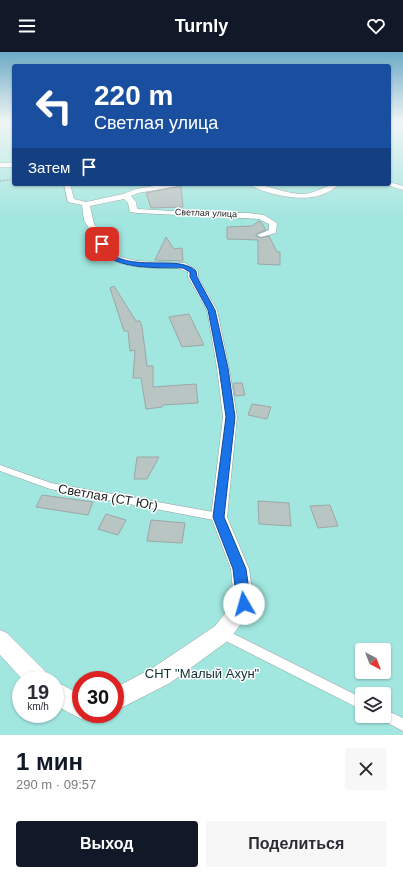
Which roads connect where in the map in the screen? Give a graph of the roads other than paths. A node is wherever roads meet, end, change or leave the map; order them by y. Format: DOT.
graph roads {
  1 [pos="0,165"];
  2 [pos="12,165"];
  3 [pos="391,185"];
  4 [pos="68,186"];
  5 [pos="166,186"];
  6 [pos="260,186"];
  7 [pos="334,186"];
  8 [pos="403,188"];
  9 [pos="126,196"];
  10 [pos="86,204"];
  11 [pos="261,235"];
  12 [pos="0,468"];
  13 [pos="218,517"];
  14 [pos="222,632"];
  15 [pos="0,640"];
  16 [pos="29,671"];
  17 [pos="124,695"];
  18 [pos="355,700"];
  19 [pos="391,719"];
  20 [pos="403,725"];
  1 -- 2 [label="street"];
  3 -- 8 [label="street"];
  4 -- 10 [label="street"];
  5 -- 9 [label="street"];
  6 -- 7 [label="street"];
  9 -- 10 [label="street"];
  9 -- 11 [label="street, Светлая улица"];
  10 -- 13 [label="street"];
  12 -- 13 [label="lane, Светлая (СТ Юг)"];
  13 -- 14 [label="street"];
  14 -- 17 [label="street"];
  14 -- 18 [label="lane"];
  15 -- 16 [label="street"];
  19 -- 20 [label="lane"];
}
